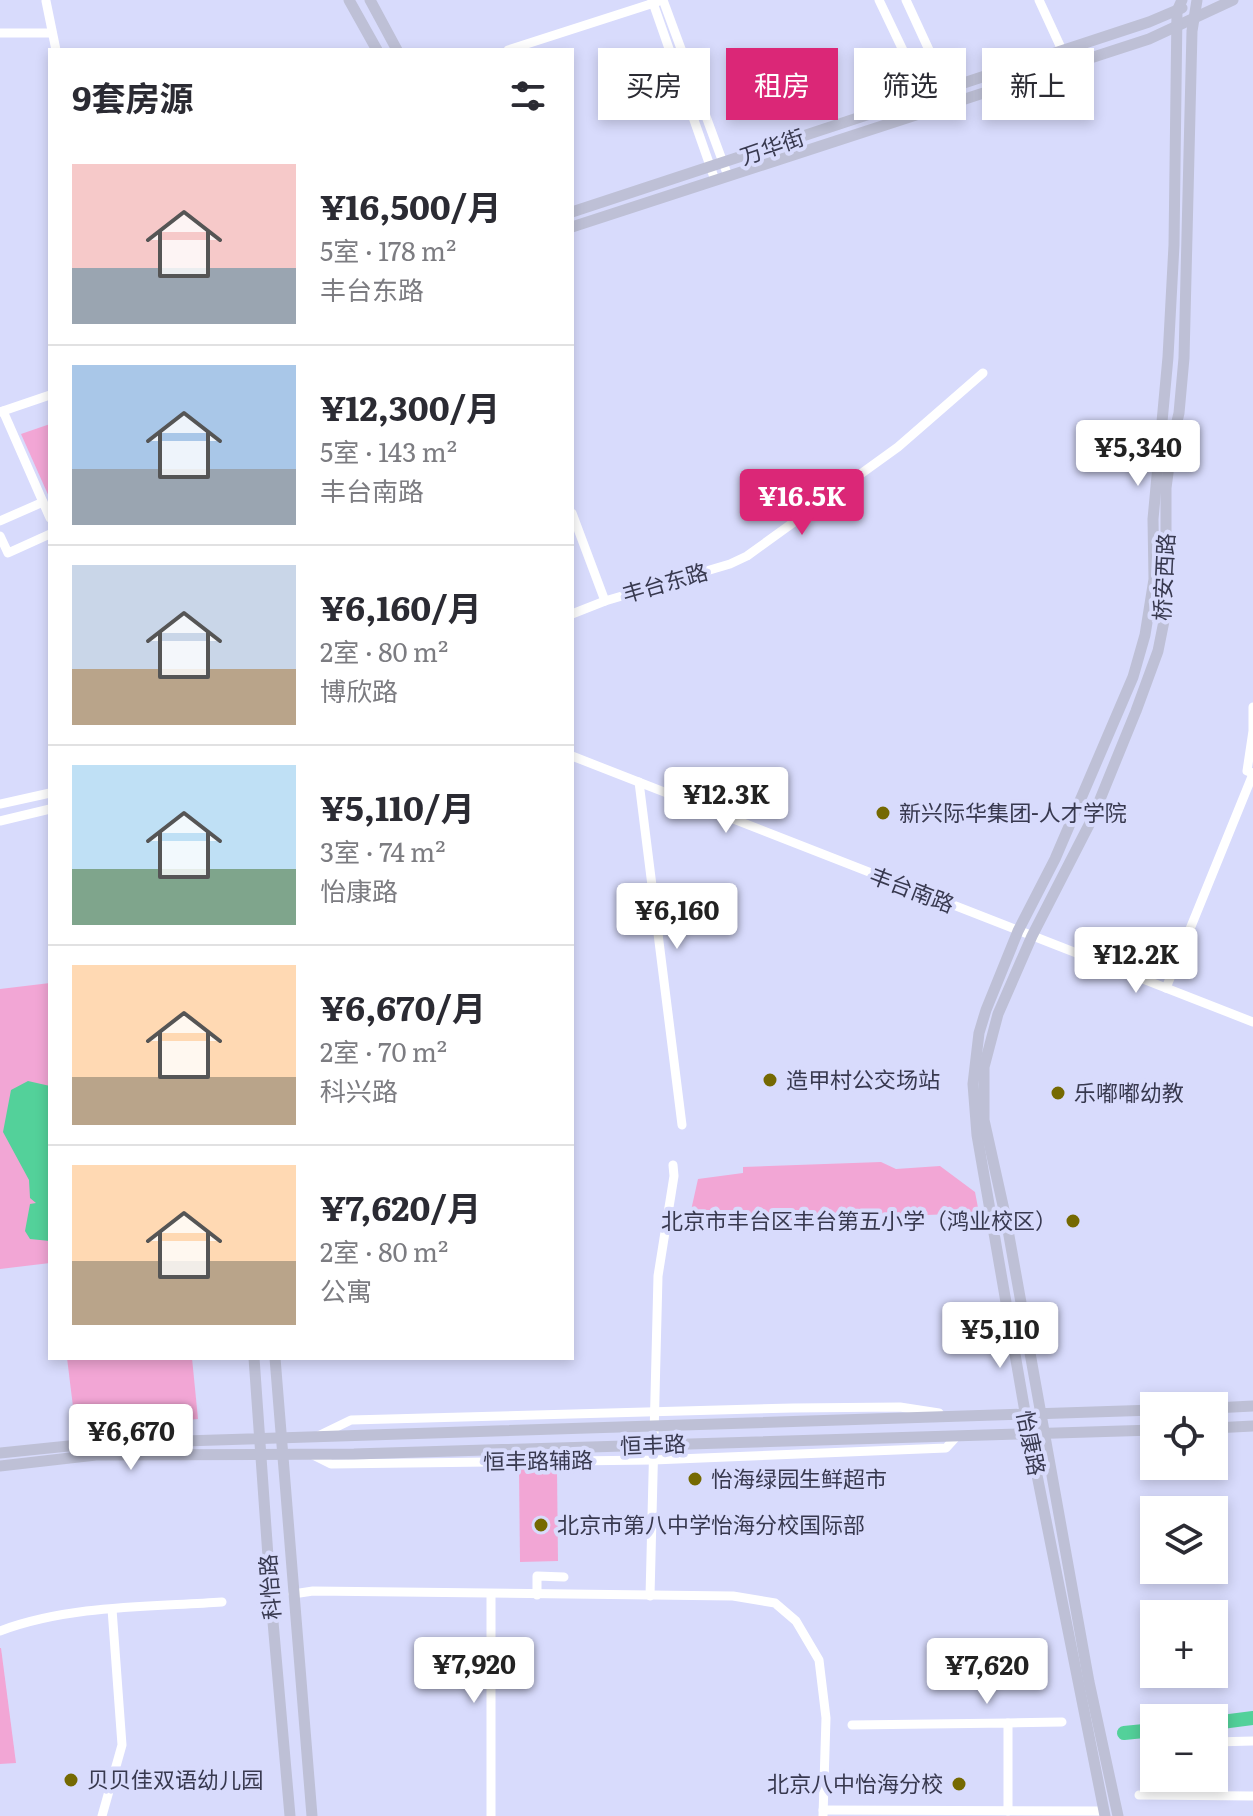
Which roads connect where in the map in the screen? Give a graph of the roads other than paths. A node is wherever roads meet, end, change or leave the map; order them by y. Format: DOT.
graph roads {
  1 [pos="349,0"];
  2 [pos="370,0"];
  3 [pos="879,0"];
  4 [pos="906,0"];
  5 [pos="1039,0"];
  6 [pos="1197,0"];
  7 [pos="1233,0"];
  8 [pos="46,1"];
  9 [pos="659,1"];
  10 [pos="1177,4"];
  11 [pos="1194,18"];
  12 [pos="1177,26"];
  13 [pos="0,33"];
  14 [pos="52,33"];
  15 [pos="56,48"];
  16 [pos="376,48"];
  17 [pos="396,48"];
  18 [pos="514,48"];
  19 [pos="902,48"];
  20 [pos="928,48"];
  21 [pos="1061,48"];
  22 [pos="1067,48"];
  23 [pos="966,98"];
  24 [pos="855,120"];
  25 [pos="898,120"];
  26 [pos="716,170"];
  27 [pos="574,211"];
  28 [pos="574,226"];
  29 [pos="983,373"];
  30 [pos="48,396"];
  31 [pos="1,412"];
  32 [pos="43,502"];
  33 [pos="48,513"];
  34 [pos="574,518"];
  35 [pos="0,521"];
  36 [pos="48,535"];
  37 [pos="0,536"];
  38 [pos="605,601"];
  39 [pos="574,613"];
  40 [pos="1253,707"];
  41 [pos="574,757"];
  42 [pos="1251,772"];
  43 [pos="639,782"];
  44 [pos="48,793"];
  45 [pos="0,804"];
  46 [pos="48,809"];
  47 [pos="0,821"];
  48 [pos="1018,931"];
  49 [pos="1032,936"];
  50 [pos="1166,988"];
  51 [pos="1253,1022"];
  52 [pos="682,1125"];
  53 [pos="673,1165"];
  54 [pos="254,1360"];
  55 [pos="278,1360"];
  56 [pos="1253,1406"];
  57 [pos="1228,1407"];
  58 [pos="1140,1410"];
  59 [pos="654,1412"];
  60 [pos="1042,1413"];
  61 [pos="1026,1414"];
  62 [pos="962,1417"];
  63 [pos="1253,1426"];
  64 [pos="654,1427"];
  65 [pos="1228,1427"];
  66 [pos="1140,1431"];
  67 [pos="1045,1434"];
  68 [pos="1029,1435"];
  69 [pos="317,1436"];
  70 [pos="281,1437"];
  71 [pos="956,1437"];
  72 [pos="260,1438"];
  73 [pos="653,1445"];
  74 [pos="0,1453"];
  75 [pos="261,1453"];
  76 [pos="282,1453"];
  77 [pos="310,1454"];
  78 [pos="653,1460"];
  79 [pos="0,1466"];
  80 [pos="564,1577"];
  81 [pos="293,1594"];
  82 [pos="491,1595"];
  83 [pos="537,1595"];
  84 [pos="650,1596"];
  85 [pos="222,1602"];
  86 [pos="112,1609"];
  87 [pos="0,1631"];
  88 [pos="1062,1722"];
  89 [pos="1008,1723"];
  90 [pos="852,1725"];
  91 [pos="1253,1741"];
  92 [pos="1228,1742"];
  93 [pos="1139,1795"];
  94 [pos="1253,1796"];
  95 [pos="1008,1811"];
  96 [pos="823,1813"];
  97 [pos="1104,1813"];
  98 [pos="102,1816"];
  99 [pos="290,1816"];
  100 [pos="312,1816"];
  101 [pos="491,1816"];
  102 [pos="1118,1816"];
  1 -- 16 [label="main road"];
  2 -- 17 [label="main road"];
  3 -- 19 [label="street"];
  4 -- 20 [label="street"];
  5 -- 21 [label="street"];
  6 -- 10 [label="main road, 万华街"];
  6 -- 11 [label="main road, 桥安西路"];
  7 -- 11 [label="main road, 万华街"];
  8 -- 14 [label="street"];
  9 -- 18 [label="street"];
  9 -- 26 [label="street"];
  10 -- 12 [label="main road, 桥安西路"];
  10 -- 22 [label="main road, 万华街"];
  11 -- 12 [label="main road, 万华街"];
  11 -- 49 [label="main road, 桥安西路"];
  12 -- 23 [label="main road, 万华街"];
  12 -- 48 [label="main road, 桥安西路"];
  13 -- 14 [label="street"];
  14 -- 15 [label="street"];
  24 -- 26 [label="main road, 万华街"];
  25 -- 26 [label="main road, 万华街"];
  26 -- 27 [label="main road, 万华街"];
  26 -- 28 [label="main road, 万华街"];
  29 -- 38 [label="street, 丰台东路"];
  30 -- 31 [label="street"];
  31 -- 32 [label="street"];
  32 -- 33 [label="street"];
  32 -- 35 [label="street"];
  34 -- 38 [label="street"];
  36 -- 37 [label="street"];
  38 -- 39 [label="street, 丰台东路"];
  40 -- 42 [label="street"];
  41 -- 43 [label="street, 丰台南路"];
  42 -- 50 [label="street"];
  43 -- 48 [label="street, 丰台南路"];
  43 -- 52 [label="street"];
  44 -- 45 [label="street"];
  46 -- 47 [label="street"];
  48 -- 49 [label="street, 丰台南路"];
  48 -- 61 [label="main road, 怡康路"];
  49 -- 50 [label="street, 丰台南路"];
  49 -- 60 [label="main road, 怡康路"];
  50 -- 51 [label="street, 丰台南路"];
  53 -- 59 [label="street"];
  54 -- 72 [label="main road, 科怡路"];
  55 -- 70 [label="main road, 科怡路"];
  56 -- 57 [label="main road"];
  58 -- 60 [label="main road, 恒丰路"];
  59 -- 62 [label="street, 恒丰路辅路"];
  59 -- 64 [label="street"];
  59 -- 69 [label="street, 恒丰路辅路"];
  60 -- 61 [label="main road, 恒丰路"];
  60 -- 67 [label="main road, 怡康路"];
  61 -- 62 [label="main road, 恒丰路"];
  61 -- 68 [label="main road, 怡康路"];
  62 -- 64 [label="main road, 恒丰路"];
  63 -- 65 [label="main road"];
  64 -- 69 [label="main road, 恒丰路"];
  64 -- 73 [label="street"];
  66 -- 67 [label="main road, 恒丰路"];
  67 -- 68 [label="main road, 恒丰路"];
  67 -- 102 [label="main road, 怡康路"];
  68 -- 71 [label="main road, 恒丰路"];
  68 -- 97 [label="main road, 怡康路"];
  69 -- 70 [label="main road, 恒丰路"];
  70 -- 72 [label="main road, 恒丰路"];
  70 -- 76 [label="main road, 科怡路"];
  71 -- 73 [label="main road, 恒丰路"];
  71 -- 78 [label="street, 恒丰路辅路"];
  72 -- 74 [label="main road, 恒丰路"];
  72 -- 75 [label="main road, 科怡路"];
  73 -- 77 [label="main road, 恒丰路"];
  73 -- 78 [label="street"];
  75 -- 76 [label="main road, 恒丰路"];
  75 -- 79 [label="main road, 恒丰路"];
  75 -- 99 [label="main road, 科怡路"];
  76 -- 77 [label="main road, 恒丰路"];
  76 -- 81 [label="main road, 科怡路"];
  77 -- 78 [label="street, 恒丰路辅路"];
  78 -- 84 [label="street"];
  80 -- 83 [label="street"];
  81 -- 82 [label="street"];
  81 -- 100 [label="main road, 科怡路"];
  82 -- 83 [label="street"];
  82 -- 101 [label="street"];
  83 -- 84 [label="street"];
  84 -- 96 [label="street"];
  85 -- 86 [label="street"];
  86 -- 87 [label="street"];
  86 -- 98 [label="street"];
  88 -- 89 [label="street"];
  89 -- 90 [label="street"];
  89 -- 95 [label="street"];
  91 -- 92 [label="street"];
  93 -- 94 [label="street"];
  95 -- 96 [label="street"];
  95 -- 97 [label="street"];
}
